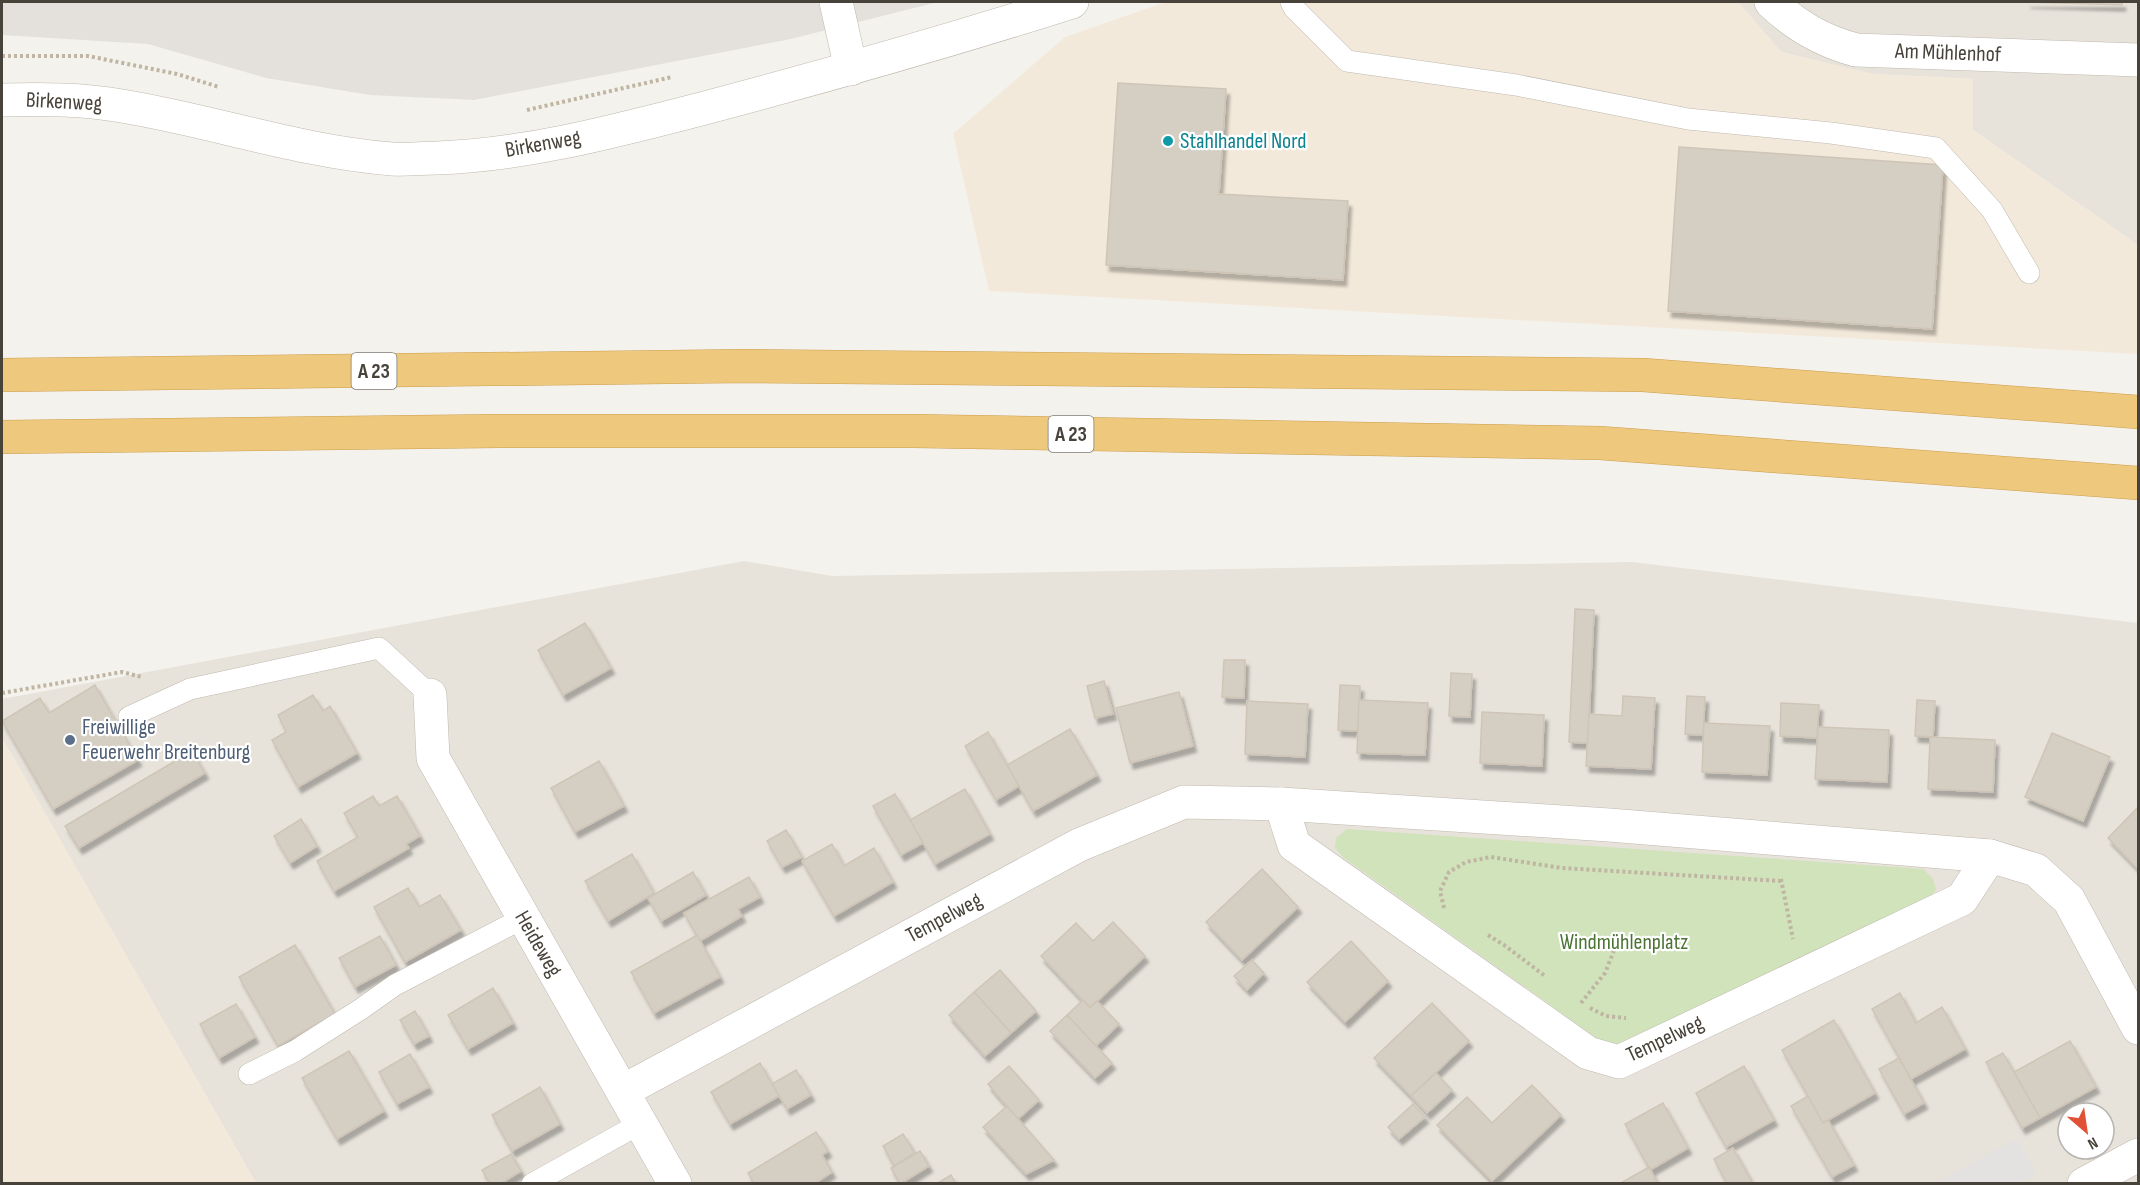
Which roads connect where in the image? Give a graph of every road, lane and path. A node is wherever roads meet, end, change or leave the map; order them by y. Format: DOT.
graph roads {
  1 [pos="836,2"];
  2 [pos="1072,2"];
  3 [pos="1292,2"];
  4 [pos="1771,2"];
  5 [pos="2,56"];
  6 [pos="2139,60"];
  7 [pos="851,69"];
  8 [pos="673,77"];
  9 [pos="220,87"];
  10 [pos="2,100"];
  11 [pos="522,111"];
  12 [pos="2029,273"];
  13 [pos="2,375"];
  14 [pos="2139,412"];
  15 [pos="2,437"];
  16 [pos="2139,483"];
  17 [pos="190,689"];
  18 [pos="2,693"];
  19 [pos="430,695"];
  20 [pos="129,717"];
  21 [pos="1281,804"];
  22 [pos="1783,840"];
  23 [pos="1990,856"];
  24 [pos="1781,881"];
  25 [pos="1444,910"];
  26 [pos="523,918"];
  27 [pos="1484,933"];
  28 [pos="1792,937"];
  29 [pos="1782,942"];
  30 [pos="1614,948"];
  31 [pos="1807,972"];
  32 [pos="1547,977"];
  33 [pos="1573,996"];
  34 [pos="1581,1003"];
  35 [pos="1634,1018"];
  36 [pos="2139,1028"];
  37 [pos="249,1074"];
  38 [pos="623,1091"];
  39 [pos="641,1123"];
  40 [pos="2139,1155"];
  41 [pos="532,1184"];
  42 [pos="675,1184"];
  43 [pos="2084,1184"];
  1 -- 7 [label="street"];
  2 -- 7 [label="street, Birkenweg"];
  3 -- 12 [label="lane"];
  4 -- 6 [label="street, Am Mühlenhof"];
  5 -- 9 [label="path"];
  7 -- 10 [label="street, Birkenweg"];
  8 -- 11 [label="path"];
  13 -- 14 [label="highway, A 23"];
  15 -- 16 [label="highway, A 23"];
  17 -- 18 [label="path"];
  17 -- 19 [label="lane"];
  17 -- 20 [label="lane"];
  19 -- 26 [label="street, Heideweg"];
  21 -- 22 [label="street, Tempelweg"];
  21 -- 31 [label="street, Tempelweg"];
  21 -- 38 [label="street, Tempelweg"];
  22 -- 23 [label="street, Tempelweg"];
  22 -- 24 [label="path"];
  23 -- 31 [label="street, Tempelweg"];
  23 -- 36 [label="street, Tempelweg"];
  24 -- 25 [label="path"];
  24 -- 28 [label="path"];
  26 -- 37 [label="lane"];
  26 -- 38 [label="street, Heideweg"];
  27 -- 32 [label="path"];
  28 -- 29 [label="path"];
  28 -- 31 [label="path"];
  30 -- 34 [label="path"];
  33 -- 34 [label="path"];
  34 -- 35 [label="path"];
  38 -- 39 [label="street, Heideweg"];
  39 -- 41 [label="lane"];
  39 -- 42 [label="street, Heideweg"];
  40 -- 43 [label="street"];
}
